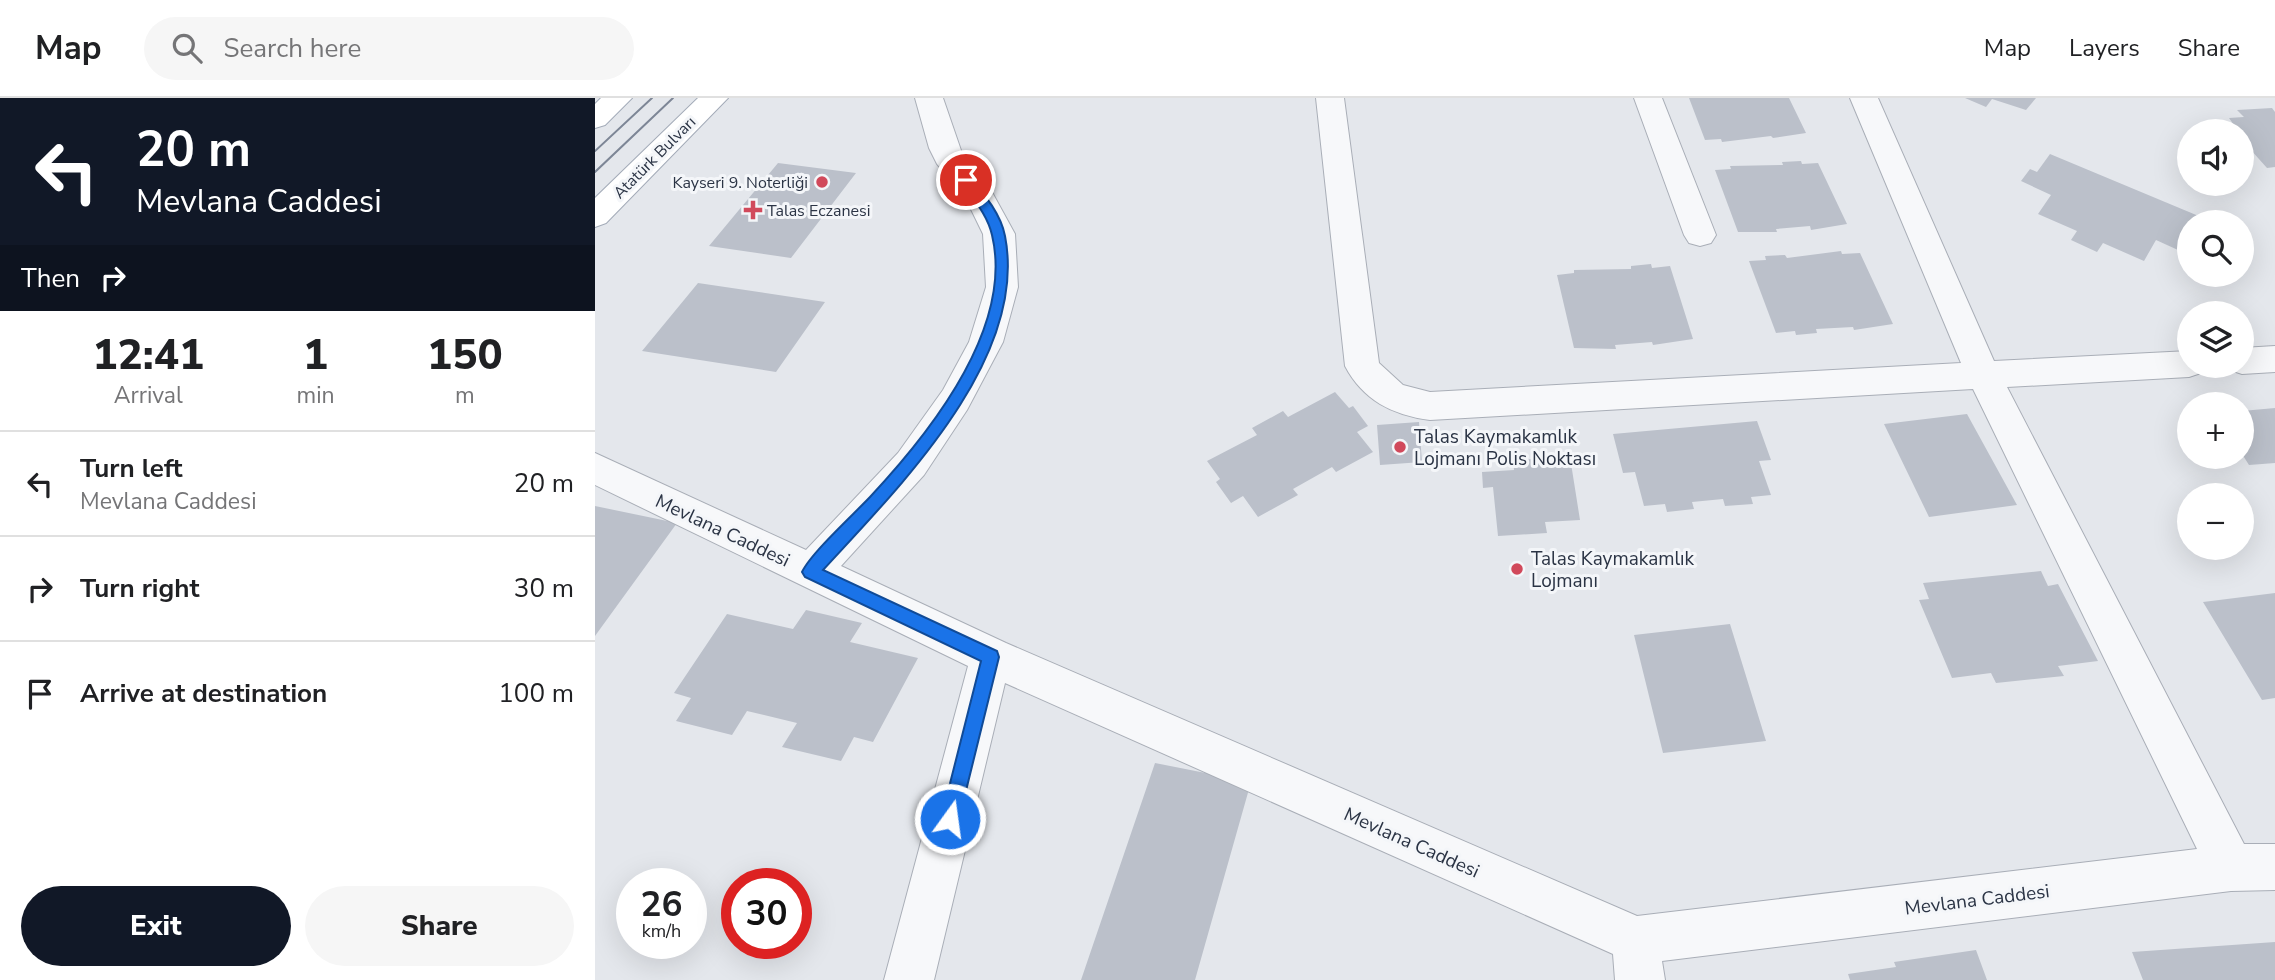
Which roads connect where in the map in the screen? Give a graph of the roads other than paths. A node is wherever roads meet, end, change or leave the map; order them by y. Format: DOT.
graph roads {
  1 [pos="618,98"];
  2 [pos="714,98"];
  3 [pos="929,98"];
  4 [pos="1330,98"];
  5 [pos="1648,98"];
  6 [pos="1864,98"];
  7 [pos="595,119"];
  8 [pos="595,216"];
  9 [pos="1700,235"];
  10 [pos="2275,359"];
  11 [pos="2254,360"];
  12 [pos="2177,366"];
  13 [pos="1984,377"];
  14 [pos="598,472"];
  15 [pos="810,572"];
  16 [pos="991,657"];
  17 [pos="2275,866"];
  18 [pos="2231,869"];
  19 [pos="1638,960"];
  20 [pos="909,980"];
  1 -- 7 [label="main road"];
  2 -- 8 [label="main road, Atatürk Bulvarı"];
  3 -- 15 [label="street"];
  4 -- 13 [label="street"];
  5 -- 9 [label="street"];
  6 -- 13 [label="street"];
  10 -- 11 [label="street"];
  12 -- 13 [label="street"];
  13 -- 18 [label="street"];
  14 -- 15 [label="street, Mevlana Caddesi"];
  15 -- 16 [label="street, Mevlana Caddesi"];
  16 -- 19 [label="street, Mevlana Caddesi"];
  16 -- 20 [label="street"];
  17 -- 18 [label="street, Mevlana Caddesi"];
  18 -- 19 [label="street, Mevlana Caddesi"];
}
